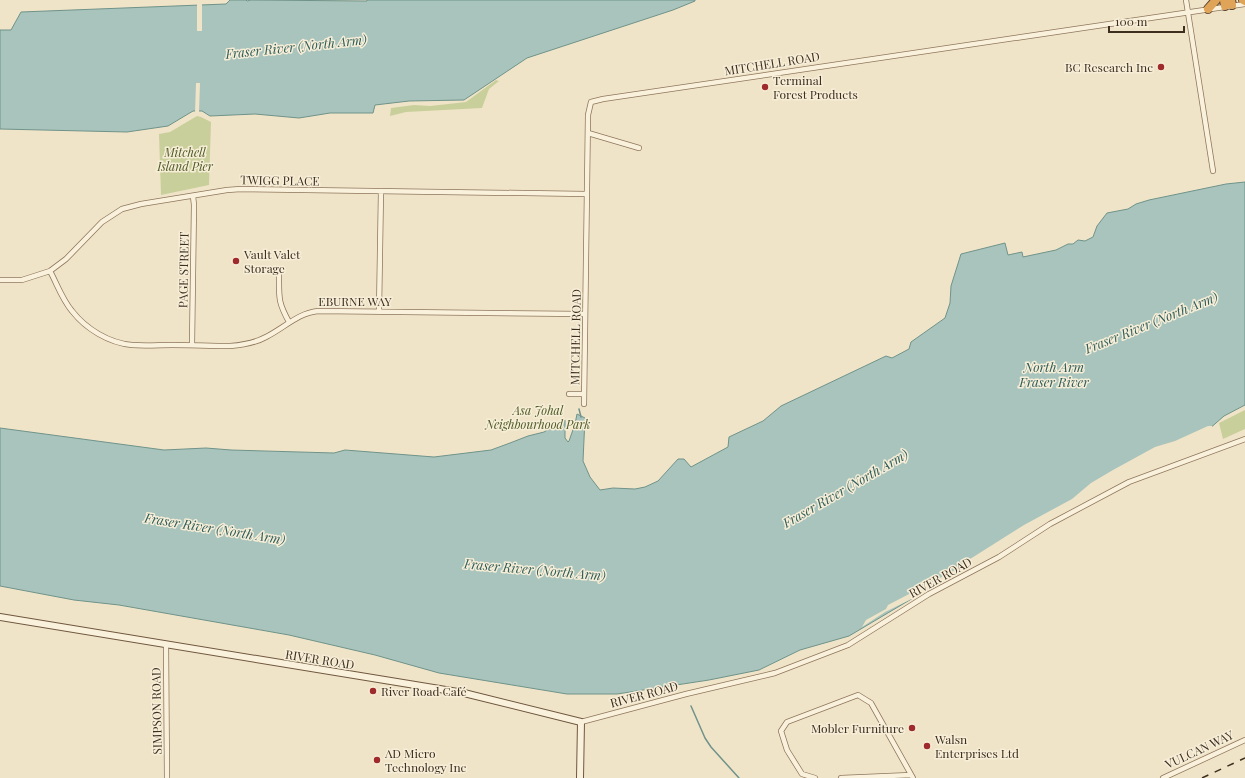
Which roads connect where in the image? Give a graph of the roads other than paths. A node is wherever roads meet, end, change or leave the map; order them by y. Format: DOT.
graph roads {
  1 [pos="1186,0"];
  2 [pos="1216,0"];
  3 [pos="1244,2"];
  4 [pos="1228,3"];
  5 [pos="1208,9"];
  6 [pos="1188,12"];
  7 [pos="588,132"];
  8 [pos="639,148"];
  9 [pos="1213,170"];
  10 [pos="381,191"];
  11 [pos="586,194"];
  12 [pos="193,196"];
  13 [pos="50,271"];
  14 [pos="279,275"];
  15 [pos="0,280"];
  16 [pos="379,311"];
  17 [pos="584,314"];
  18 [pos="289,322"];
  19 [pos="192,345"];
  20 [pos="569,394"];
  21 [pos="584,394"];
  22 [pos="584,404"];
  23 [pos="1245,439"];
  24 [pos="0,617"];
  25 [pos="166,644"];
  26 [pos="580,722"];
  27 [pos="1245,740"];
  28 [pos="912,776"];
  29 [pos="167,778"];
  30 [pos="580,778"];
  31 [pos="815,778"];
  32 [pos="841,778"];
  33 [pos="1163,778"];
  1 -- 6 [label="street"];
  2 -- 5 [label="highway"];
  3 -- 4 [label="street, MITCHELL ROAD"];
  4 -- 5 [label="street, MITCHELL ROAD"];
  5 -- 6 [label="street, MITCHELL ROAD"];
  6 -- 7 [label="street, MITCHELL ROAD"];
  6 -- 9 [label="street"];
  7 -- 8 [label="street"];
  7 -- 11 [label="street, MITCHELL ROAD"];
  10 -- 11 [label="street, TWIGG PLACE"];
  10 -- 12 [label="street, TWIGG PLACE"];
  10 -- 16 [label="street"];
  11 -- 17 [label="street, MITCHELL ROAD"];
  12 -- 13 [label="street, TWIGG PLACE"];
  12 -- 19 [label="street, PAGE STREET"];
  13 -- 15 [label="street, TWIGG PLACE"];
  13 -- 19 [label="street, EBURNE WAY"];
  14 -- 18 [label="street"];
  16 -- 17 [label="street, EBURNE WAY"];
  16 -- 18 [label="street, EBURNE WAY"];
  17 -- 21 [label="street, MITCHELL ROAD"];
  18 -- 19 [label="street, EBURNE WAY"];
  20 -- 21 [label="street, MITCHELL ROAD"];
  21 -- 22 [label="street, MITCHELL ROAD"];
  23 -- 26 [label="street, RIVER ROAD"];
  24 -- 25 [label="street, RIVER ROAD"];
  25 -- 26 [label="street, RIVER ROAD"];
  25 -- 29 [label="street, SIMPSON ROAD"];
  26 -- 30 [label="street"];
  27 -- 33 [label="street, VULCAN WAY"];
  28 -- 31 [label="street"];
  28 -- 32 [label="street"];
}
